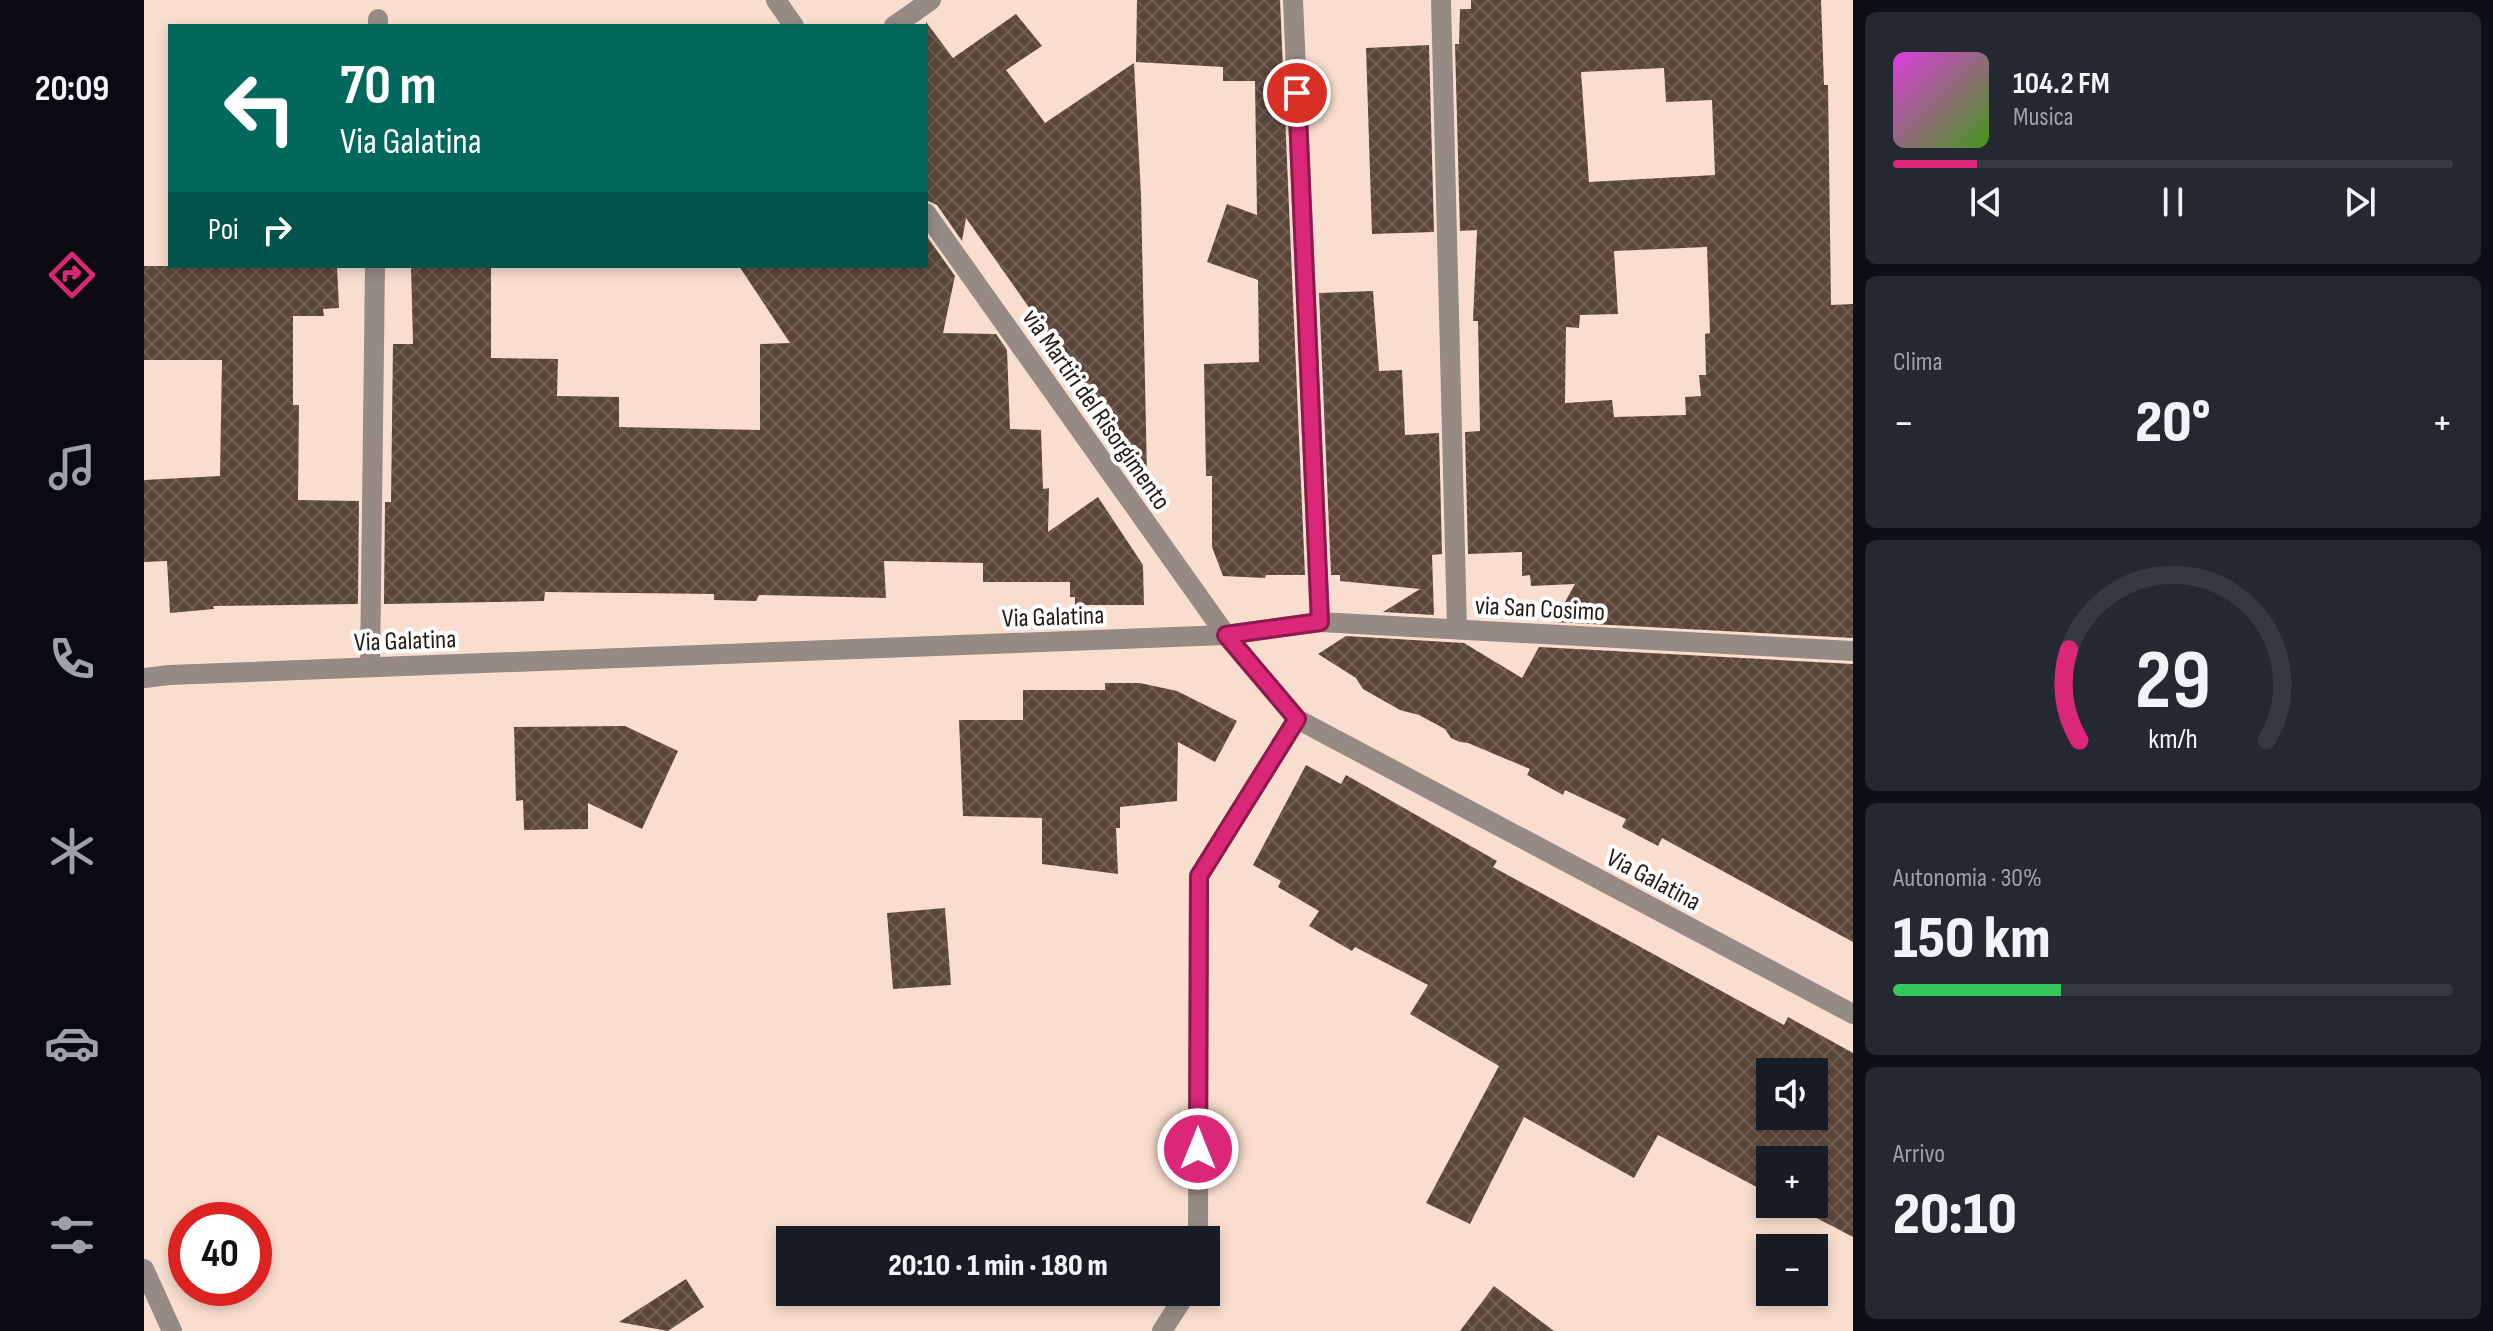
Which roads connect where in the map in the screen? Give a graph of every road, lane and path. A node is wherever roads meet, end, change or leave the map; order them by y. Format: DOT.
graph roads {
  1 [pos="776,0"];
  2 [pos="931,0"];
  3 [pos="1293,0"];
  4 [pos="1441,0"];
  5 [pos="793,24"];
  6 [pos="897,24"];
  7 [pos="928,216"];
  8 [pos="375,268"];
  9 [pos="1320,622"];
  10 [pos="1457,629"];
  11 [pos="1226,635"];
  12 [pos="1853,651"];
  13 [pos="370,667"];
  14 [pos="144,678"];
  15 [pos="1297,719"];
  16 [pos="1853,1014"];
  17 [pos="1198,1226"];
  18 [pos="144,1269"];
  19 [pos="1178,1306"];
  20 [pos="172,1331"];
  21 [pos="1162,1331"];
  1 -- 5 [label="street"];
  2 -- 6 [label="street"];
  3 -- 9 [label="street"];
  4 -- 10 [label="street"];
  7 -- 11 [label="street, via Martiri del Risorgimento"];
  8 -- 13 [label="street"];
  9 -- 10 [label="street, via San Cosimo"];
  9 -- 11 [label="street, via San Cosimo"];
  10 -- 12 [label="street, via San Cosimo"];
  11 -- 13 [label="street, Via Galatina"];
  11 -- 15 [label="street, Via Galatina"];
  13 -- 14 [label="street, Via Galatina"];
  15 -- 16 [label="street, Via Galatina"];
  15 -- 17 [label="street"];
  18 -- 20 [label="street"];
  19 -- 21 [label="street"];
}
